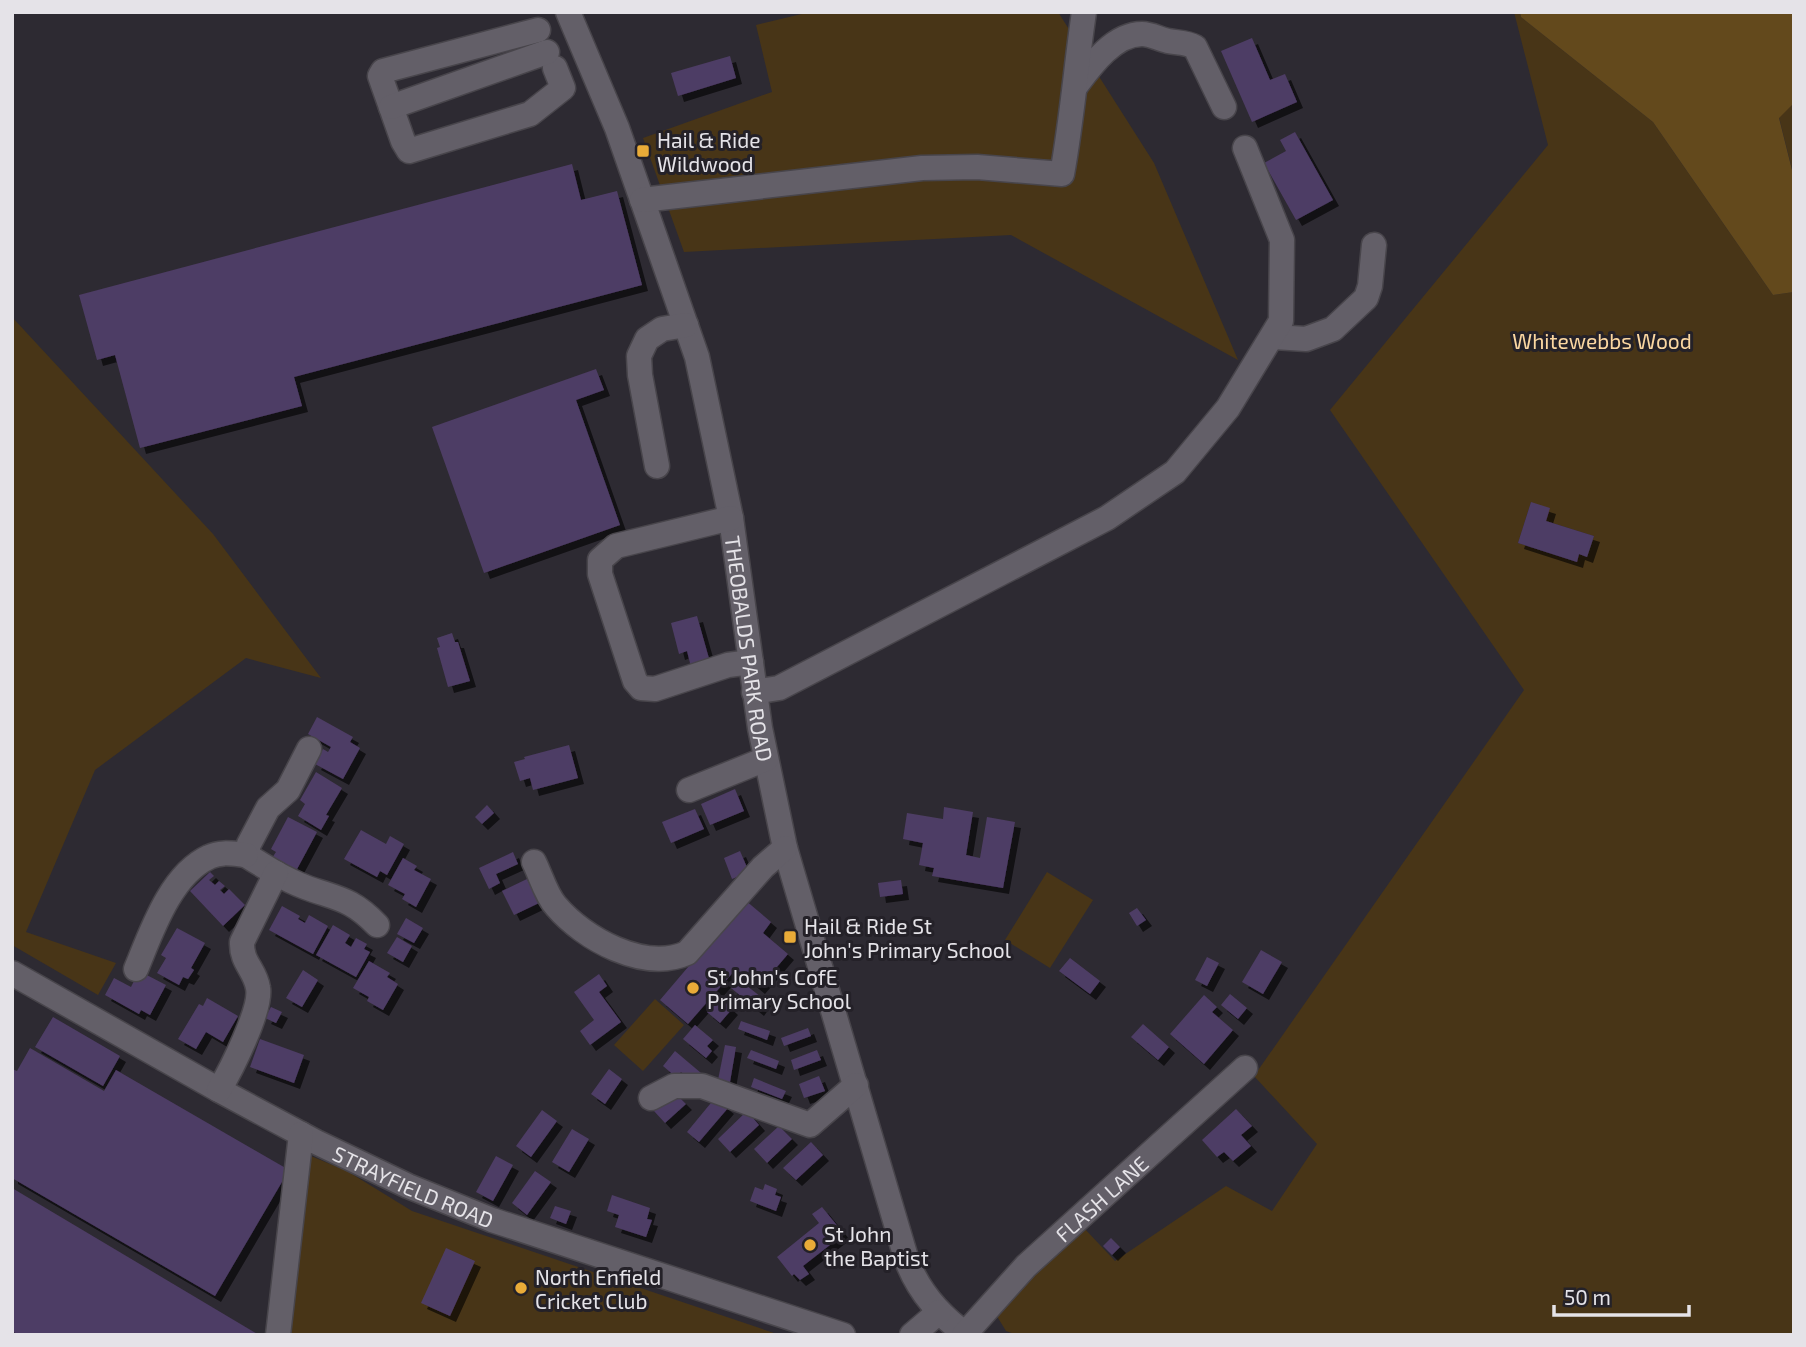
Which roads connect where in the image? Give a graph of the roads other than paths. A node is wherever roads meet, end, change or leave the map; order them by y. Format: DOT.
graph roads {
  1 [pos="568,12"];
  2 [pos="1084,12"];
  3 [pos="543,40"];
  4 [pos="587,58"];
  5 [pos="1074,88"];
  6 [pos="391,107"];
  7 [pos="1224,107"];
  8 [pos="1245,148"];
  9 [pos="642,200"];
  10 [pos="1374,245"];
  11 [pos="686,325"];
  12 [pos="1274,337"];
  13 [pos="657,467"];
  14 [pos="731,517"];
  15 [pos="751,662"];
  16 [pos="754,692"];
  17 [pos="309,748"];
  18 [pos="766,759"];
  19 [pos="689,790"];
  20 [pos="785,848"];
  21 [pos="246,855"];
  22 [pos="534,862"];
  23 [pos="276,873"];
  24 [pos="377,925"];
  25 [pos="135,969"];
  26 [pos="12,973"];
  27 [pos="1245,1068"];
  28 [pos="856,1085"];
  29 [pos="219,1090"];
  30 [pos="651,1098"];
  31 [pos="301,1134"];
  32 [pos="939,1312"];
  33 [pos="965,1334"];
  34 [pos="278,1335"];
  35 [pos="842,1335"];
  36 [pos="912,1335"];
  1 -- 4 [label="street, THEOBALDS PARK ROAD"];
  2 -- 5 [label="street"];
  3 -- 4 [label="street"];
  3 -- 6 [label="street"];
  3 -- 6 [label="street"];
  3 -- 6 [label="street"];
  4 -- 9 [label="street, THEOBALDS PARK ROAD"];
  5 -- 7 [label="street"];
  5 -- 9 [label="street"];
  8 -- 12 [label="street"];
  9 -- 11 [label="street, THEOBALDS PARK ROAD"];
  10 -- 12 [label="street"];
  11 -- 13 [label="street"];
  11 -- 14 [label="street, THEOBALDS PARK ROAD"];
  12 -- 16 [label="street"];
  14 -- 15 [label="street, THEOBALDS PARK ROAD"];
  14 -- 15 [label="street"];
  15 -- 16 [label="street, THEOBALDS PARK ROAD"];
  16 -- 18 [label="street, THEOBALDS PARK ROAD"];
  17 -- 21 [label="street"];
  18 -- 19 [label="street"];
  18 -- 20 [label="street, THEOBALDS PARK ROAD"];
  20 -- 22 [label="street"];
  20 -- 28 [label="street, THEOBALDS PARK ROAD"];
  21 -- 23 [label="street"];
  21 -- 25 [label="street"];
  23 -- 24 [label="street"];
  23 -- 29 [label="street"];
  26 -- 29 [label="street, STRAYFIELD ROAD"];
  27 -- 33 [label="street, FLASH LANE"];
  28 -- 30 [label="street"];
  28 -- 32 [label="street, THEOBALDS PARK ROAD"];
  29 -- 31 [label="street, STRAYFIELD ROAD"];
  31 -- 34 [label="street"];
  31 -- 35 [label="street, STRAYFIELD ROAD"];
  32 -- 33 [label="street, THEOBALDS PARK ROAD"];
  32 -- 36 [label="street"];
}
